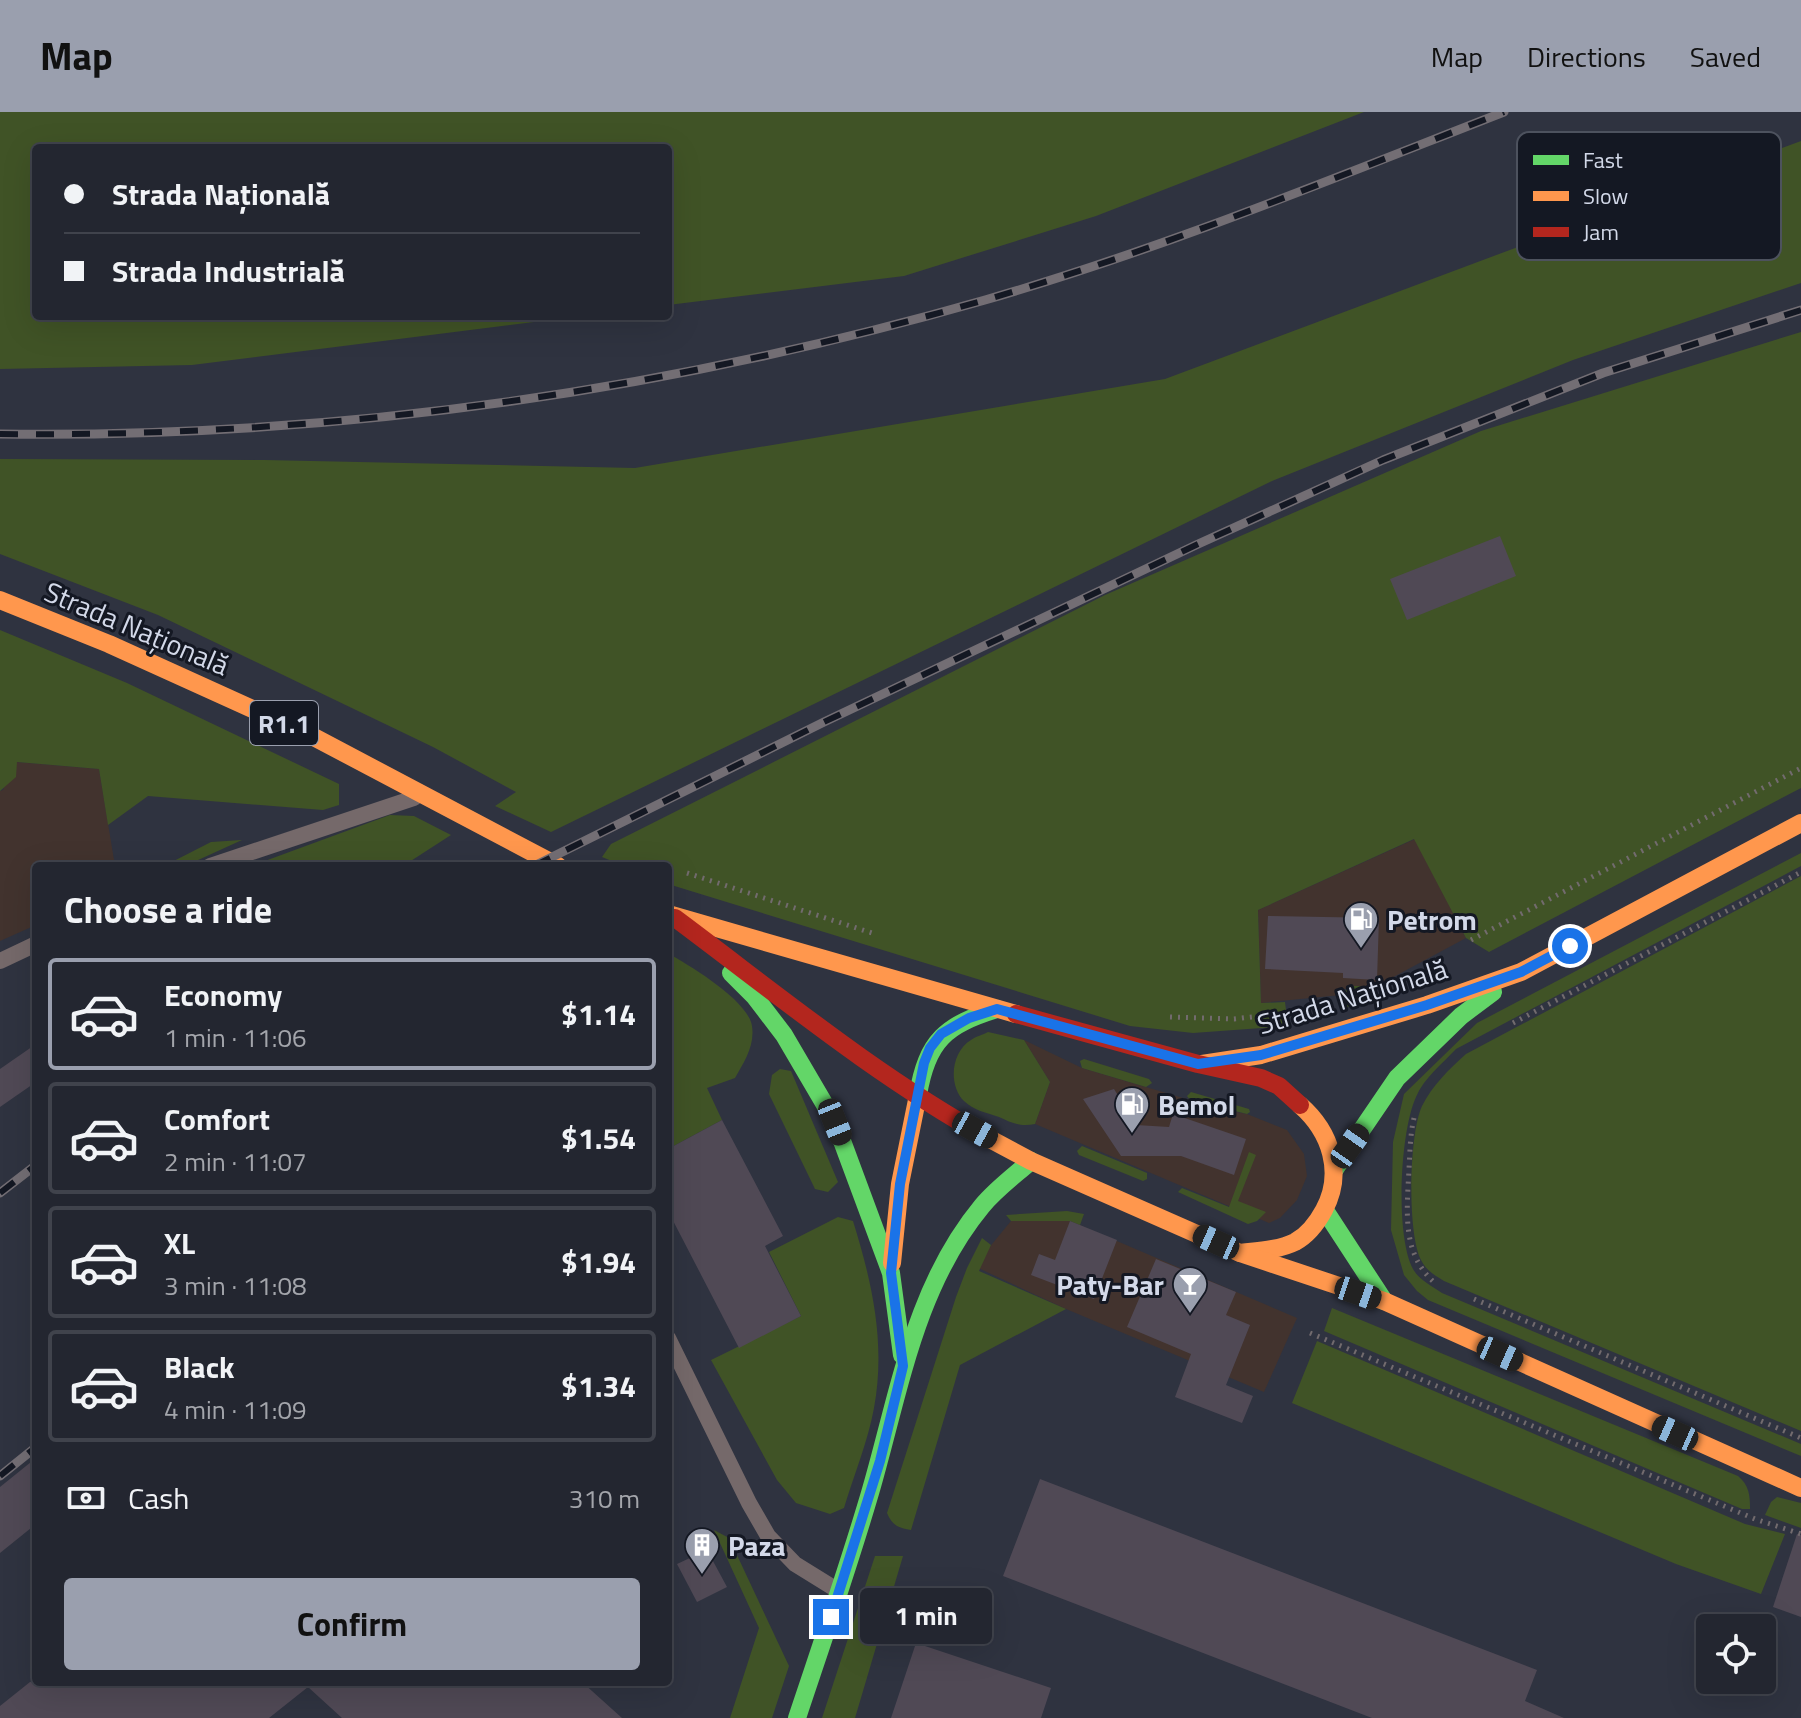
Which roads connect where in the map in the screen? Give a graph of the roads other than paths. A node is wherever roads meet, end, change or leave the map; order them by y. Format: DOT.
graph roads {
  1 [pos="0,600"];
  2 [pos="423,795"];
  3 [pos="1801,823"];
  4 [pos="222,862"];
  5 [pos="550,862"];
  6 [pos="672,916"];
  7 [pos="32,946"];
  8 [pos="0,961"];
  9 [pos="1521,972"];
  10 [pos="997,1009"];
  11 [pos="1198,1064"];
  12 [pos="918,1095"];
  13 [pos="1031,1161"];
  14 [pos="1335,1169"];
  15 [pos="1326,1212"];
  16 [pos="1240,1253"];
  17 [pos="891,1273"];
  18 [pos="1384,1301"];
  19 [pos="672,1346"];
  20 [pos="903,1366"];
  21 [pos="1801,1488"];
  22 [pos="840,1591"];
  23 [pos="797,1718"];
  1 -- 2 [label="main road, Strada Națională / R1.1"];
  2 -- 4 [label="lane"];
  2 -- 5 [label="main road, Strada Națională / R1.1"];
  3 -- 9 [label="main road, Strada Națională"];
  6 -- 10 [label="main road, Strada Națională"];
  6 -- 12 [label="main road"];
  6 -- 17 [label="main road"];
  7 -- 8 [label="lane"];
  9 -- 11 [label="main road, Strada Națională"];
  9 -- 14 [label="main road, Strada Națională"];
  10 -- 11 [label="main road, Strada Națională"];
  10 -- 12 [label="main road"];
  11 -- 14 [label="main road, Strada Națională"];
  12 -- 13 [label="main road"];
  12 -- 17 [label="main road"];
  13 -- 16 [label="main road"];
  13 -- 20 [label="main road"];
  14 -- 15 [label="main road, Strada Națională"];
  15 -- 16 [label="main road"];
  15 -- 18 [label="main road"];
  16 -- 18 [label="main road"];
  17 -- 20 [label="main road"];
  18 -- 21 [label="main road"];
  19 -- 22 [label="lane"];
  20 -- 22 [label="main road"];
  22 -- 23 [label="main road"];
}
